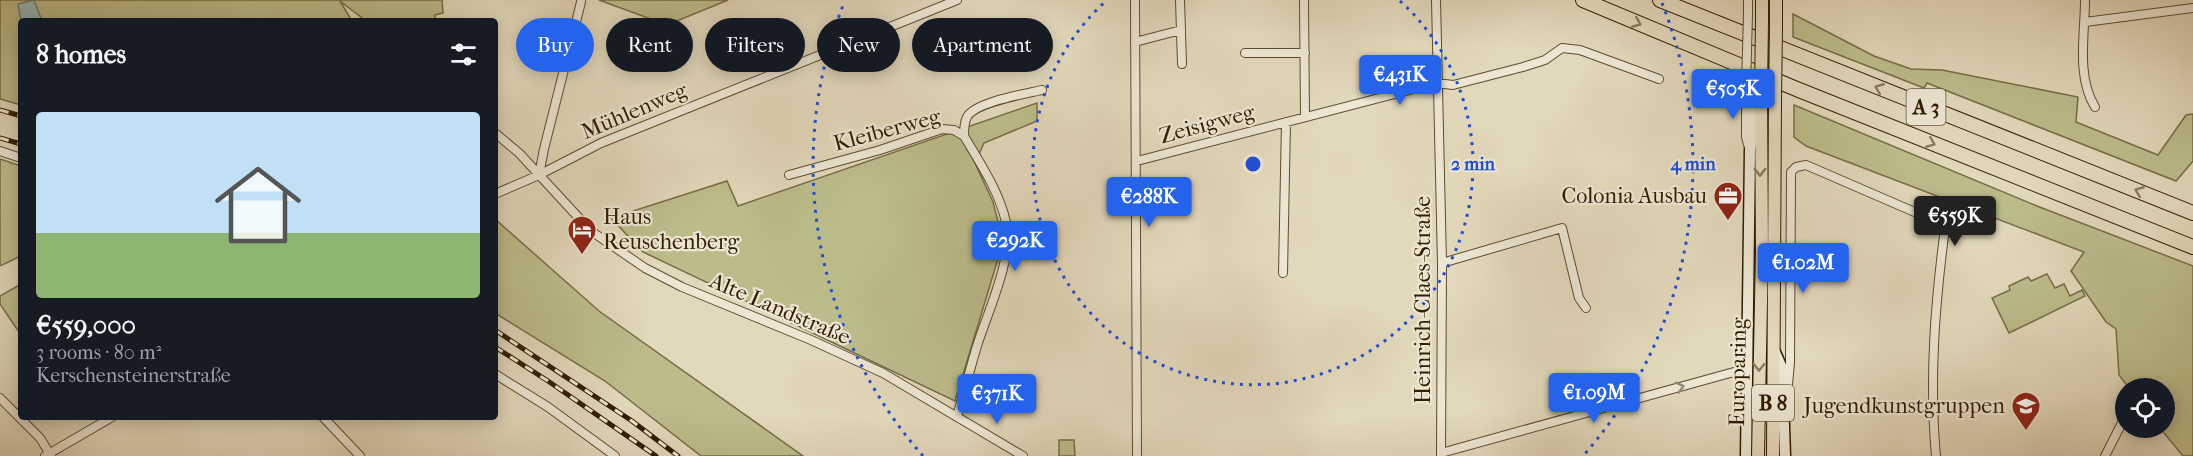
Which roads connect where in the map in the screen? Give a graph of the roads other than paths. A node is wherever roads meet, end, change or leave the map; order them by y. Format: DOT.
graph roads {
  1 [pos="957,0"];
  2 [pos="1135,0"];
  3 [pos="1180,0"];
  4 [pos="1305,0"];
  5 [pos="1436,0"];
  6 [pos="1583,0"];
  7 [pos="1660,0"];
  8 [pos="1748,0"];
  9 [pos="1762,0"];
  10 [pos="1776,0"];
  11 [pos="2085,0"];
  12 [pos="582,2"];
  13 [pos="2193,8"];
  14 [pos="2085,22"];
  15 [pos="1181,30"];
  16 [pos="1135,42"];
  17 [pos="1245,53"];
  18 [pos="1305,53"];
  19 [pos="1182,64"];
  20 [pos="1659,79"];
  21 [pos="1437,83"];
  22 [pos="1042,90"];
  23 [pos="1753,90"];
  24 [pos="2095,107"];
  25 [pos="1305,117"];
  26 [pos="1286,122"];
  27 [pos="498,136"];
  28 [pos="964,136"];
  29 [pos="0,151"];
  30 [pos="18,157"];
  31 [pos="1137,161"];
  32 [pos="540,175"];
  33 [pos="789,175"];
  34 [pos="498,193"];
  35 [pos="2193,213"];
  36 [pos="2193,248"];
  37 [pos="1442,263"];
  38 [pos="1283,273"];
  39 [pos="1586,308"];
  40 [pos="1773,349"];
  41 [pos="1746,375"];
  42 [pos="498,376"];
  43 [pos="0,398"];
  44 [pos="1785,411"];
  45 [pos="18,416"];
  46 [pos="957,416"];
  47 [pos="22,420"];
  48 [pos="107,420"];
  49 [pos="326,420"];
  50 [pos="2115,436"];
  51 [pos="48,455"];
  52 [pos="1441,455"];
  53 [pos="360,456"];
  54 [pos="615,456"];
  55 [pos="1023,456"];
  56 [pos="1137,456"];
  57 [pos="1746,456"];
  58 [pos="1758,456"];
  59 [pos="1773,456"];
  60 [pos="1785,456"];
  61 [pos="1936,456"];
  62 [pos="2105,456"];
  1 -- 32 [label="street, Mühlenweg"];
  2 -- 16 [label="street"];
  3 -- 15 [label="street"];
  4 -- 18 [label="street"];
  5 -- 21 [label="street, Heinrich-Claes-Straße"];
  6 -- 36 [label="highway, A 3, one-way"];
  35 -- 7 [label="highway, A 3, one-way"];
  8 -- 23 [label="street, bridge"];
  9 -- 23 [label="highway, Europaring / B 8, bridge"];
  10 -- 40 [label="highway, Europaring / B 8, bridge"];
  11 -- 14 [label="street"];
  12 -- 32 [label="street"];
  13 -- 14 [label="street"];
  14 -- 24 [label="street"];
  15 -- 16 [label="street"];
  15 -- 19 [label="street"];
  16 -- 31 [label="street"];
  17 -- 18 [label="street"];
  18 -- 25 [label="street"];
  20 -- 21 [label="street, Zeisigweg"];
  21 -- 25 [label="street, Zeisigweg"];
  21 -- 37 [label="street, Heinrich-Claes-Straße"];
  22 -- 28 [label="street, Kleiberweg"];
  23 -- 41 [label="main road"];
  23 -- 58 [label="highway, Europaring / B 8, one-way"];
  25 -- 26 [label="street, Zeisigweg"];
  26 -- 31 [label="street, Zeisigweg"];
  26 -- 38 [label="street, Zeisigweg"];
  27 -- 32 [label="street, Alte Landstraße"];
  28 -- 33 [label="street, Kleiberweg"];
  28 -- 46 [label="street"];
  29 -- 30 [label="street"];
  31 -- 56 [label="street"];
  32 -- 34 [label="street, Mühlenweg"];
  32 -- 46 [label="street, Alte Landstraße"];
  37 -- 39 [label="street"];
  37 -- 52 [label="street, Heinrich-Claes-Straße"];
  40 -- 44 [label="main road"];
  40 -- 59 [label="highway, Europaring / B 8"];
  52 -- 41 [label="street, one-way"];
  41 -- 57 [label="main road"];
  42 -- 54 [label="street"];
  43 -- 45 [label="street"];
  44 -- 60 [label="main road"];
  44 -- 61 [label="street"];
  46 -- 55 [label="street, Alte Landstraße"];
  47 -- 51 [label="street"];
  48 -- 51 [label="street"];
  49 -- 53 [label="street"];
  50 -- 62 [label="street"];
}
